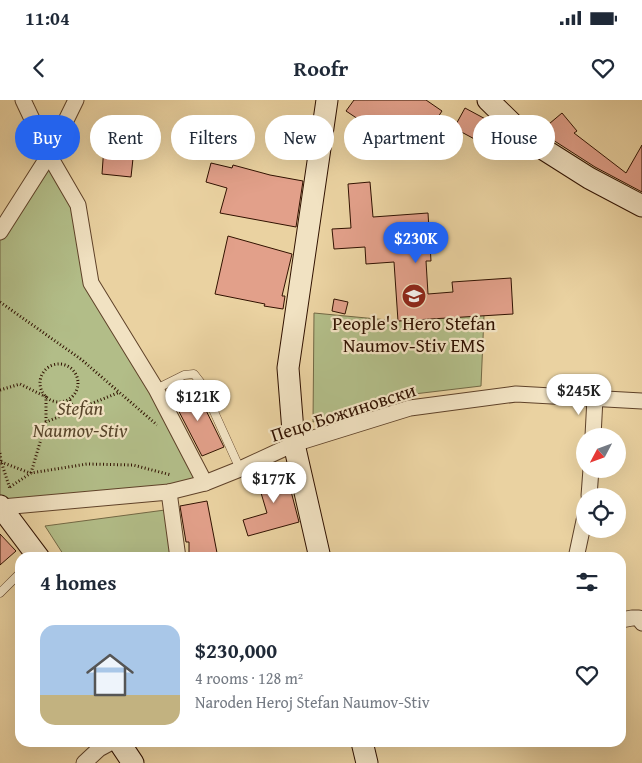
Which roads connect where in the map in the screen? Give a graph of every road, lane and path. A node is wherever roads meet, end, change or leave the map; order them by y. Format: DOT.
graph roads {
  1 [pos="23,100"];
  2 [pos="76,100"];
  3 [pos="327,100"];
  4 [pos="492,101"];
  5 [pos="30,115"];
  6 [pos="69,115"];
  7 [pos="46,160"];
  8 [pos="52,160"];
  9 [pos="642,206"];
  10 [pos="0,232"];
  11 [pos="0,302"];
  12 [pos="156,389"];
  13 [pos="0,390"];
  14 [pos="120,392"];
  15 [pos="46,397"];
  16 [pos="595,398"];
  17 [pos="70,400"];
  18 [pos="642,400"];
  19 [pos="74,410"];
  20 [pos="46,422"];
  21 [pos="159,427"];
  22 [pos="593,428"];
  23 [pos="294,444"];
  24 [pos="0,453"];
  25 [pos="0,461"];
  26 [pos="240,469"];
  27 [pos="31,473"];
  28 [pos="205,483"];
  29 [pos="169,492"];
  30 [pos="1,507"];
  31 [pos="580,538"];
  32 [pos="33,552"];
  33 [pos="177,552"];
  34 [pos="319,552"];
  35 [pos="577,552"];
  36 [pos="15,578"];
  37 [pos="0,593"];
  38 [pos="626,619"];
  39 [pos="642,623"];
  40 [pos="103,747"];
  41 [pos="122,747"];
  42 [pos="363,747"];
  43 [pos="84,763"];
  44 [pos="133,763"];
  45 [pos="367,763"];
  1 -- 5 [label="street"];
  2 -- 6 [label="street"];
  3 -- 23 [label="street"];
  4 -- 9 [label="street"];
  7 -- 10 [label="street"];
  8 -- 12 [label="street"];
  11 -- 14 [label="path"];
  12 -- 26 [label="lane"];
  12 -- 28 [label="street"];
  13 -- 15 [label="path"];
  14 -- 19 [label="path"];
  14 -- 21 [label="path"];
  15 -- 17 [label="path"];
  15 -- 17 [label="path"];
  15 -- 20 [label="path"];
  16 -- 18 [label="street, Пецо Божиновски"];
  16 -- 22 [label="street"];
  16 -- 23 [label="street, Пецо Божиновски"];
  17 -- 19 [label="path"];
  19 -- 20 [label="path"];
  20 -- 27 [label="path"];
  23 -- 26 [label="street, Пецо Божиновски"];
  23 -- 34 [label="street"];
  24 -- 25 [label="path"];
  25 -- 27 [label="path"];
  25 -- 27 [label="path"];
  26 -- 28 [label="street, Пецо Божиновски"];
  27 -- 28 [label="path"];
  28 -- 29 [label="street, Пецо Божиновски"];
  29 -- 30 [label="street, Пецо Божиновски"];
  29 -- 33 [label="street"];
  30 -- 32 [label="street"];
  31 -- 35 [label="street"];
  36 -- 37 [label="lane"];
  38 -- 39 [label="street"];
  40 -- 43 [label="street"];
  41 -- 44 [label="street"];
  42 -- 45 [label="street"];
}
